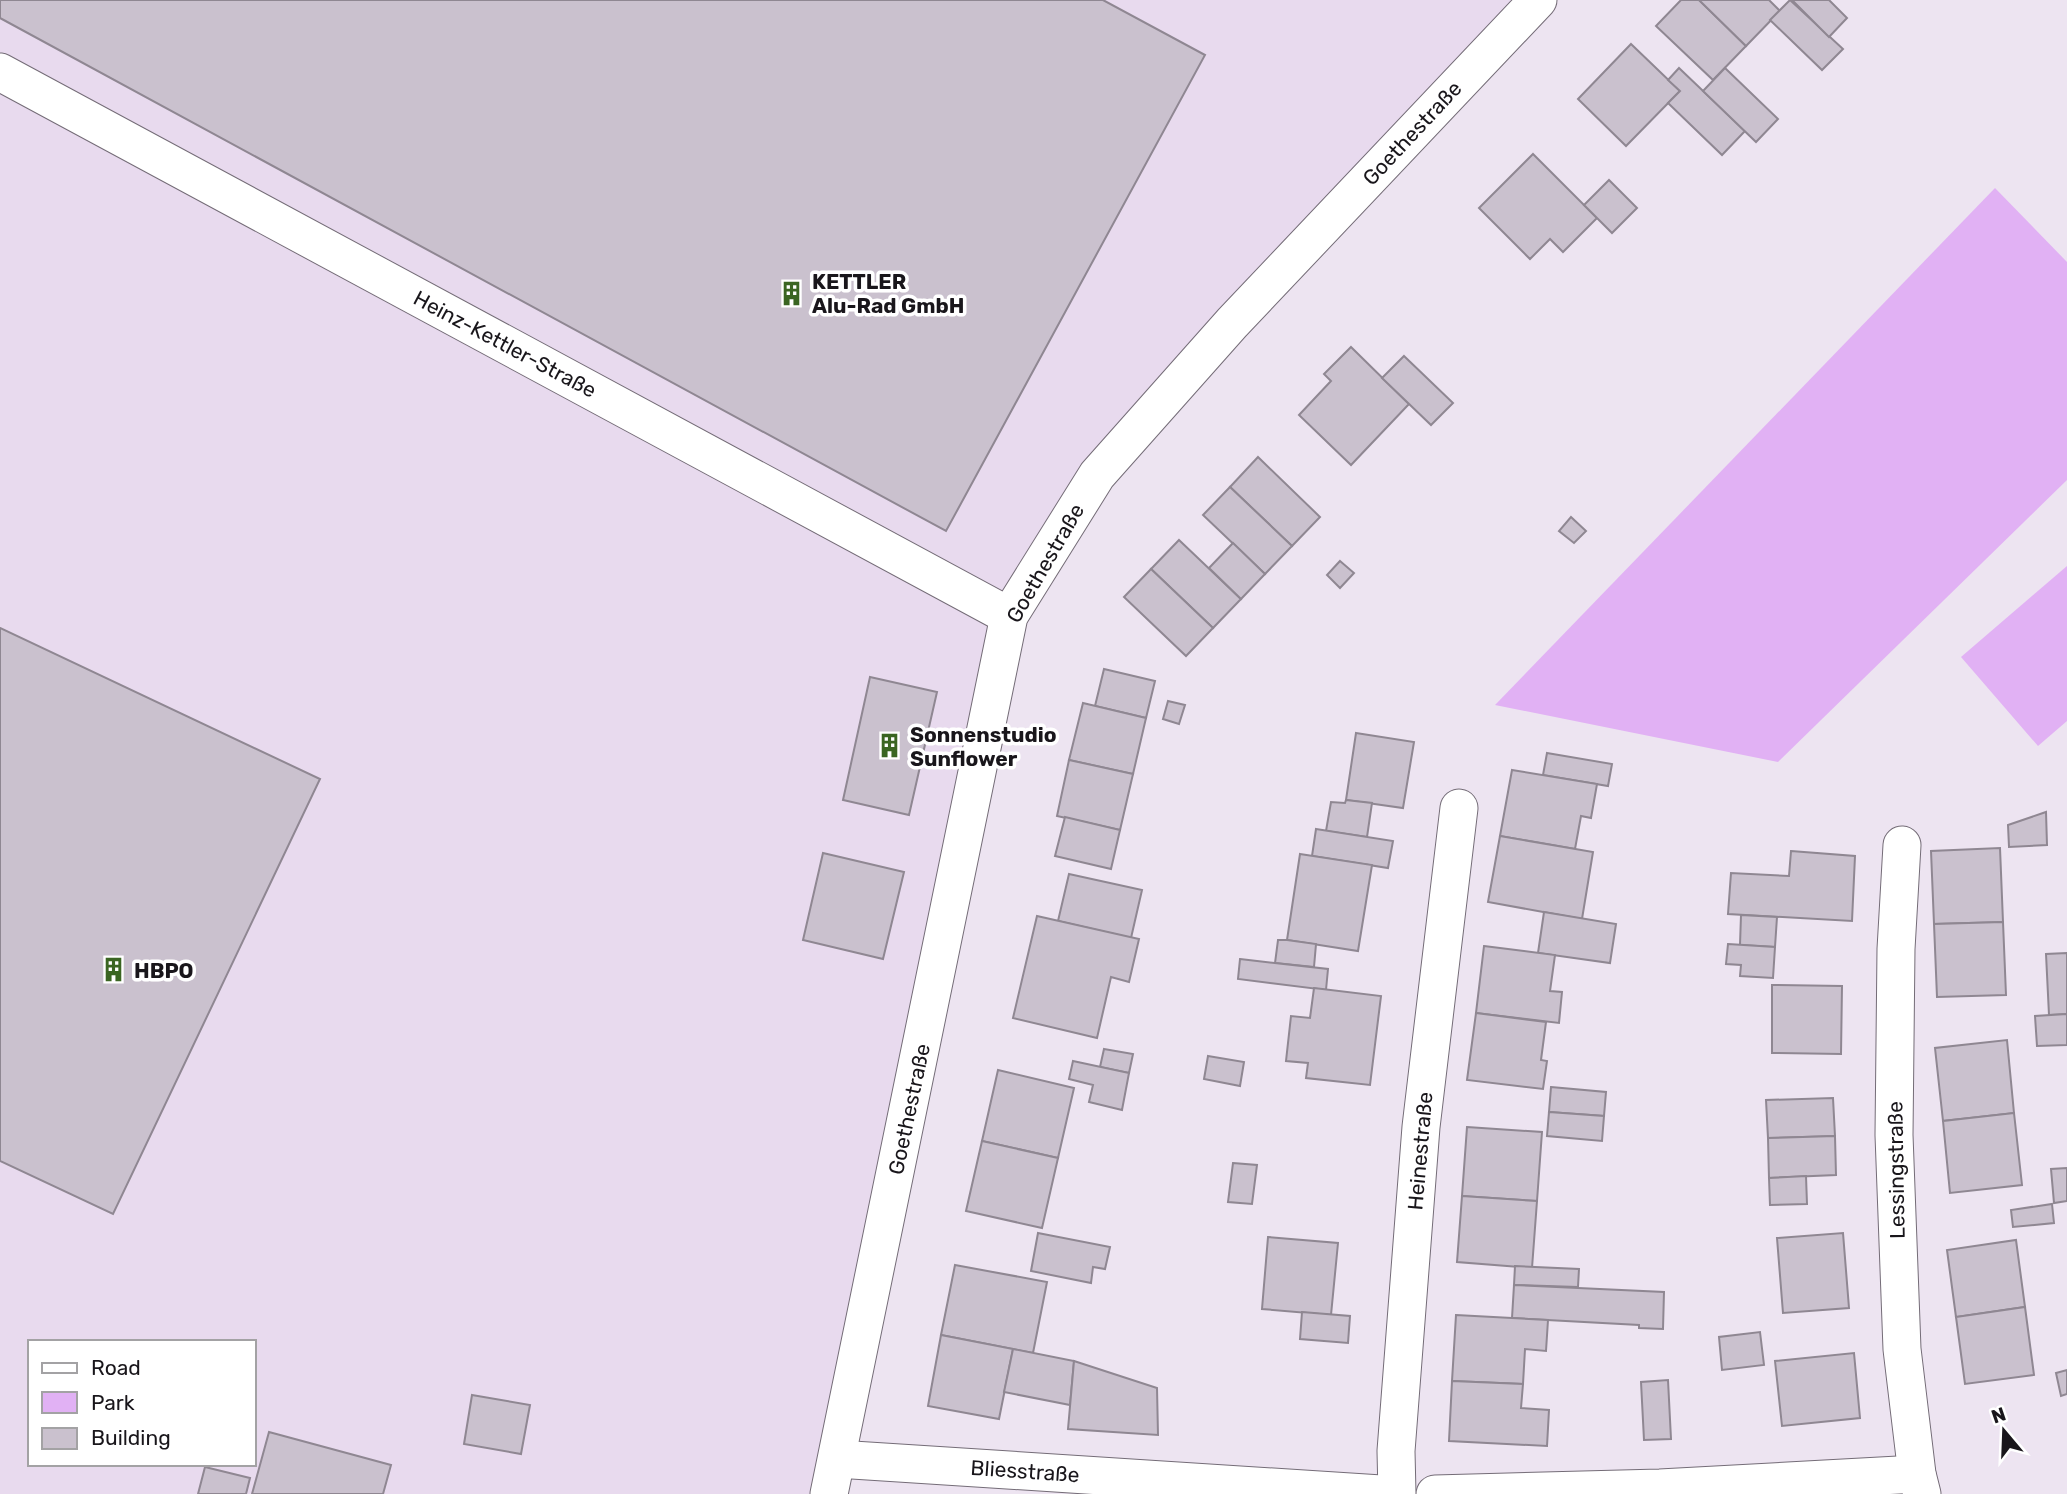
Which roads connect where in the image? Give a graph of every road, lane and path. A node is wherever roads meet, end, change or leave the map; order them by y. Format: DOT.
graph roads {
  1 [pos="1538,0"];
  2 [pos="0,72"];
  3 [pos="1009,616"];
  4 [pos="1458,808"];
  5 [pos="1902,845"];
  6 [pos="833,1477"];
  7 [pos="1920,1484"];
  8 [pos="1381,1494"];
  9 [pos="1397,1494"];
  10 [pos="1435,1494"];
  1 -- 3 [label="street, Goethestraße"];
  2 -- 3 [label="street, Heinz-Kettler-Straße"];
  3 -- 6 [label="street, Goethestraße"];
  4 -- 9 [label="street, Heinestraße"];
  5 -- 7 [label="street, Lessingstraße"];
  6 -- 8 [label="street, Bliesstraße"];
  7 -- 10 [label="street"];
}
